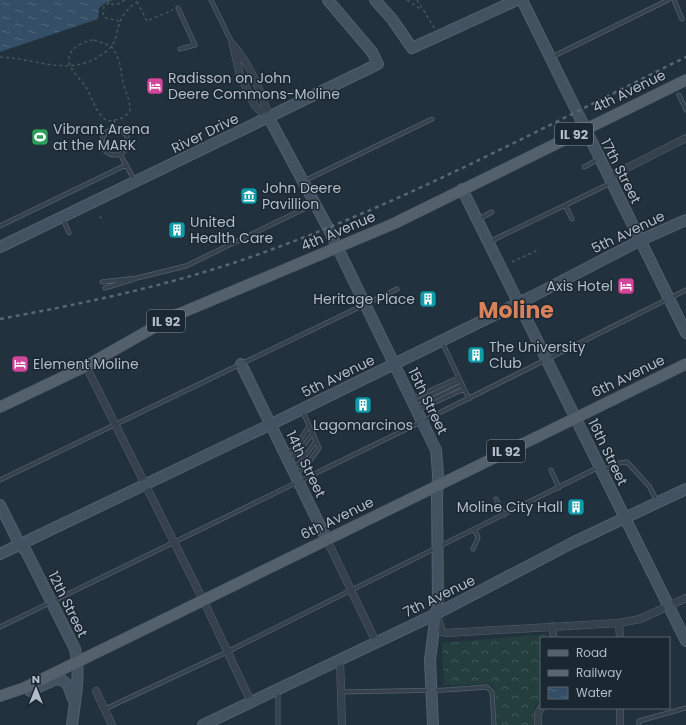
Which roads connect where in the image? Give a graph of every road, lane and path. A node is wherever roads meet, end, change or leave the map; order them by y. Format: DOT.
graph roads {
  1 [pos="107,0"];
  2 [pos="125,0"];
  3 [pos="140,0"];
  4 [pos="210,0"];
  5 [pos="328,0"];
  6 [pos="375,0"];
  7 [pos="407,0"];
  8 [pos="417,0"];
  9 [pos="518,0"];
  10 [pos="522,0"];
  11 [pos="668,0"];
  12 [pos="674,0"];
  13 [pos="137,2"];
  14 [pos="109,3"];
  15 [pos="178,8"];
  16 [pos="423,11"];
  17 [pos="682,18"];
  18 [pos="120,22"];
  19 [pos="439,35"];
  20 [pos="233,45"];
  21 [pos="111,46"];
  22 [pos="180,49"];
  23 [pos="0,57"];
  24 [pos="551,57"];
  25 [pos="70,66"];
  26 [pos="686,80"];
  27 [pos="679,95"];
  28 [pos="686,110"];
  29 [pos="269,118"];
  30 [pos="432,119"];
  31 [pos="114,120"];
  32 [pos="116,129"];
  33 [pos="585,129"];
  34 [pos="686,138"];
  35 [pos="120,154"];
  36 [pos="600,159"];
  37 [pos="126,165"];
  38 [pos="584,167"];
  39 [pos="610,180"];
  40 [pos="136,182"];
  41 [pos="303,182"];
  42 [pos="462,189"];
  43 [pos="315,203"];
  44 [pos="565,205"];
  45 [pos="492,212"];
  46 [pos="100,216"];
  47 [pos="62,217"];
  48 [pos="572,219"];
  49 [pos="477,220"];
  50 [pos="686,220"];
  51 [pos="103,222"];
  52 [pos="0,226"];
  53 [pos="68,233"];
  54 [pos="641,240"];
  55 [pos="488,243"];
  56 [pos="0,247"];
  57 [pos="337,247"];
  58 [pos="538,250"];
  59 [pos="512,262"];
  60 [pos="137,278"];
  61 [pos="102,282"];
  62 [pos="105,288"];
  63 [pos="397,289"];
  64 [pos="686,290"];
  65 [pos="669,299"];
  66 [pos="364,303"];
  67 [pos="519,303"];
  68 [pos="686,333"];
  69 [pos="441,341"];
  70 [pos="547,360"];
  71 [pos="242,364"];
  72 [pos="395,364"];
  73 [pos="686,364"];
  74 [pos="86,366"];
  75 [pos="461,383"];
  76 [pos="469,399"];
  77 [pos="415,405"];
  78 [pos="0,407"];
  79 [pos="302,409"];
  80 [pos="575,418"];
  81 [pos="424,421"];
  82 [pos="271,424"];
  83 [pos="115,425"];
  84 [pos="309,426"];
  85 [pos="313,433"];
  86 [pos="316,441"];
  87 [pos="292,467"];
  88 [pos="600,469"];
  89 [pos="551,470"];
  90 [pos="0,480"];
  91 [pos="145,485"];
  92 [pos="438,485"];
  93 [pos="559,488"];
  94 [pos="686,489"];
  95 [pos="496,498"];
  96 [pos="658,503"];
  97 [pos="0,505"];
  98 [pos="504,515"];
  99 [pos="625,519"];
  100 [pos="475,530"];
  101 [pos="327,540"];
  102 [pos="173,542"];
  103 [pos="20,545"];
  104 [pos="438,549"];
  105 [pos="473,549"];
  106 [pos="0,554"];
  107 [pos="351,591"];
  108 [pos="686,598"];
  109 [pos="203,600"];
  110 [pos="51,602"];
  111 [pos="669,606"];
  112 [pos="436,614"];
  113 [pos="619,623"];
  114 [pos="553,626"];
  115 [pos="0,627"];
  116 [pos="553,637"];
  117 [pos="620,637"];
  118 [pos="686,640"];
  119 [pos="376,642"];
  120 [pos="227,652"];
  121 [pos="340,660"];
  122 [pos="78,661"];
  123 [pos="278,689"];
  124 [pos="430,690"];
  125 [pos="96,691"];
  126 [pos="341,692"];
  127 [pos="0,696"];
  128 [pos="251,702"];
  129 [pos="74,705"];
  130 [pos="686,708"];
  131 [pos="540,709"];
  132 [pos="620,709"];
  133 [pos="105,710"];
  134 [pos="215,722"];
  135 [pos="72,725"];
  136 [pos="112,725"];
  137 [pos="202,725"];
  138 [pos="278,725"];
  139 [pos="342,725"];
  140 [pos="433,725"];
  141 [pos="494,725"];
  142 [pos="538,725"];
  143 [pos="620,725"];
  144 [pos="639,725"];
  1 -- 14 [label="path"];
  2 -- 14 [label="path"];
  3 -- 13 [label="path"];
  4 -- 20 [label="lane"];
  5 -- 29 [label="street, River Drive"];
  6 -- 19 [label="street"];
  7 -- 16 [label="path"];
  8 -- 16 [label="path"];
  9 -- 19 [label="street"];
  10 -- 24 [label="street, 17th Street"];
  11 -- 24 [label="lane"];
  12 -- 17 [label="lane"];
  13 -- 15 [label="path"];
  13 -- 18 [label="path"];
  14 -- 18 [label="path"];
  15 -- 22 [label="lane"];
  16 -- 19 [label="path"];
  18 -- 21 [label="path"];
  20 -- 29 [label="street, 15th Street"];
  20 -- 29 [label="street, 15th Street"];
  21 -- 25 [label="path"];
  21 -- 25 [label="path"];
  21 -- 31 [label="path"];
  23 -- 25 [label="path"];
  24 -- 33 [label="street, 17th Street"];
  25 -- 31 [label="path"];
  26 -- 33 [label="main road, 4th Avenue / IL 92"];
  27 -- 28 [label="lane"];
  29 -- 40 [label="street, River Drive"];
  29 -- 41 [label="street, 15th Street"];
  30 -- 41 [label="lane"];
  31 -- 32 [label="path"];
  32 -- 35 [label="lane"];
  32 -- 35 [label="lane"];
  33 -- 36 [label="street, 17th Street"];
  33 -- 42 [label="main road, 4th Avenue / IL 92"];
  34 -- 39 [label="street"];
  35 -- 37 [label="lane"];
  36 -- 38 [label="lane"];
  36 -- 39 [label="street, 17th Street"];
  37 -- 40 [label="lane"];
  37 -- 52 [label="lane"];
  39 -- 44 [label="lane"];
  39 -- 54 [label="street, 17th Street"];
  40 -- 47 [label="street, River Drive"];
  41 -- 43 [label="street, 15th Street"];
  42 -- 49 [label="street, 16th Street"];
  42 -- 57 [label="main road, 4th Avenue / IL 92"];
  43 -- 57 [label="street, 15th Street"];
  43 -- 60 [label="lane"];
  44 -- 48 [label="lane"];
  44 -- 55 [label="lane"];
  45 -- 49 [label="lane"];
  46 -- 51 [label="path"];
  47 -- 53 [label="lane"];
  47 -- 56 [label="street, River Drive"];
  49 -- 55 [label="street, 16th Street"];
  50 -- 54 [label="street, 5th Avenue"];
  54 -- 65 [label="street, 17th Street"];
  54 -- 67 [label="street, 5th Avenue"];
  55 -- 67 [label="street, 16th Street"];
  57 -- 66 [label="street, 15th Street"];
  57 -- 74 [label="main road, 4th Avenue / IL 92"];
  58 -- 59 [label="path"];
  60 -- 61 [label="lane"];
  60 -- 62 [label="lane"];
  63 -- 66 [label="lane"];
  64 -- 65 [label="lane"];
  65 -- 68 [label="street, 17th Street"];
  65 -- 70 [label="lane"];
  66 -- 71 [label="lane"];
  66 -- 72 [label="street, 15th Street"];
  67 -- 69 [label="street, 5th Avenue"];
  67 -- 70 [label="street, 16th Street"];
  69 -- 72 [label="street, 5th Avenue"];
  69 -- 75 [label="lane"];
  70 -- 76 [label="lane"];
  70 -- 80 [label="street, 16th Street"];
  71 -- 82 [label="street, 14th Street"];
  71 -- 83 [label="lane"];
  72 -- 77 [label="street, 15th Street"];
  72 -- 79 [label="street, 5th Avenue"];
  73 -- 80 [label="main road, 6th Avenue / IL 92"];
  74 -- 78 [label="main road, 4th Avenue / IL 92"];
  74 -- 83 [label="street"];
  75 -- 76 [label="lane"];
  75 -- 77 [label="lane"];
  75 -- 77 [label="lane"];
  76 -- 81 [label="lane"];
  77 -- 81 [label="street, 15th Street"];
  79 -- 82 [label="street, 5th Avenue"];
  79 -- 84 [label="lane"];
  80 -- 88 [label="street, 16th Street"];
  80 -- 92 [label="main road, 6th Avenue / IL 92"];
  81 -- 87 [label="lane"];
  81 -- 92 [label="street, 15th Street"];
  82 -- 87 [label="street, 14th Street"];
  82 -- 91 [label="street, 5th Avenue"];
  83 -- 90 [label="lane"];
  83 -- 91 [label="street"];
  84 -- 85 [label="lane"];
  84 -- 87 [label="lane"];
  85 -- 86 [label="lane"];
  85 -- 87 [label="lane"];
  86 -- 87 [label="lane"];
  86 -- 87 [label="lane"];
  87 -- 101 [label="street, 14th Street"];
  87 -- 102 [label="lane"];
  88 -- 93 [label="lane"];
  88 -- 96 [label="lane"];
  88 -- 99 [label="street, 16th Street"];
  89 -- 93 [label="lane"];
  91 -- 102 [label="street"];
  91 -- 103 [label="street, 5th Avenue"];
  92 -- 101 [label="main road, 6th Avenue / IL 92"];
  92 -- 104 [label="street, 15th Street"];
  93 -- 98 [label="lane"];
  94 -- 96 [label="street, 7th Avenue"];
  95 -- 98 [label="lane"];
  96 -- 99 [label="street, 7th Avenue"];
  97 -- 103 [label="street, 12th Street"];
  98 -- 100 [label="lane"];
  99 -- 111 [label="street, 16th Street"];
  99 -- 112 [label="street, 7th Avenue"];
  100 -- 104 [label="lane"];
  100 -- 105 [label="lane"];
  101 -- 107 [label="street, 14th Street"];
  101 -- 109 [label="main road, 6th Avenue / IL 92"];
  102 -- 109 [label="street"];
  102 -- 110 [label="lane"];
  103 -- 106 [label="street, 5th Avenue"];
  103 -- 110 [label="street, 12th Street"];
  104 -- 107 [label="lane"];
  104 -- 112 [label="street, 15th Street"];
  107 -- 119 [label="street, 14th Street"];
  107 -- 120 [label="lane"];
  108 -- 111 [label="street"];
  109 -- 120 [label="street"];
  109 -- 122 [label="main road, 6th Avenue / IL 92"];
  110 -- 115 [label="lane"];
  110 -- 122 [label="street, 12th Street"];
  111 -- 113 [label="street"];
  111 -- 118 [label="street, 16th Street"];
  112 -- 114 [label="street"];
  112 -- 119 [label="street, 7th Avenue"];
  112 -- 124 [label="street, 15th Street"];
  113 -- 114 [label="street"];
  113 -- 117 [label="street"];
  114 -- 116 [label="street"];
  119 -- 121 [label="street, 7th Avenue"];
  120 -- 128 [label="street"];
  120 -- 133 [label="lane"];
  121 -- 123 [label="street, 7th Avenue"];
  121 -- 126 [label="street"];
  122 -- 127 [label="main road, 6th Avenue / IL 92"];
  122 -- 129 [label="street, 12th Street"];
  123 -- 128 [label="street, 7th Avenue"];
  123 -- 138 [label="lane"];
  124 -- 126 [label="lane"];
  124 -- 140 [label="street, 15th Street"];
  124 -- 141 [label="lane"];
  125 -- 133 [label="street"];
  126 -- 139 [label="street"];
  127 -- 129 [label="street"];
  128 -- 134 [label="street, 7th Avenue"];
  129 -- 135 [label="street, 12th Street"];
  130 -- 144 [label="lane"];
  131 -- 142 [label="street"];
  132 -- 143 [label="street"];
  133 -- 136 [label="street"];
  134 -- 137 [label="street, 7th Avenue"];
}
